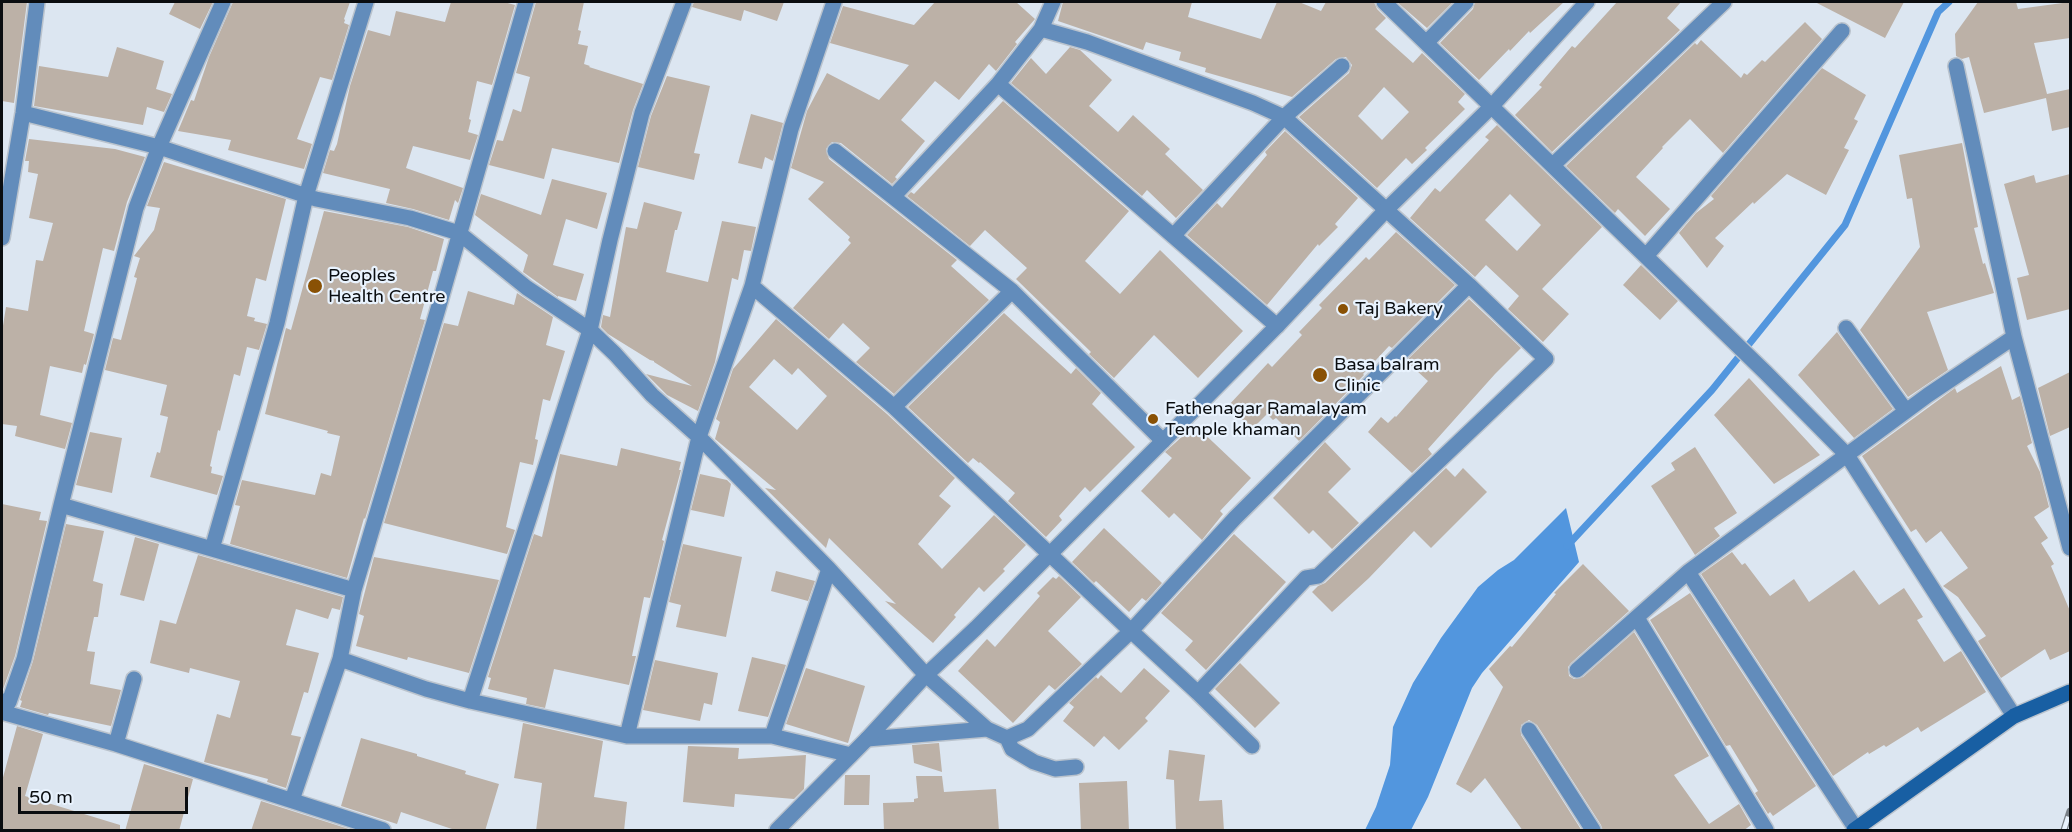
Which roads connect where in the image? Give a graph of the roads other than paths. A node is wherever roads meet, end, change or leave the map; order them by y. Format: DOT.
graph roads {
  1 [pos="37,2"];
  2 [pos="223,2"];
  3 [pos="366,2"];
  4 [pos="526,2"];
  5 [pos="684,2"];
  6 [pos="834,2"];
  7 [pos="1053,2"];
  8 [pos="1384,2"];
  9 [pos="1466,2"];
  10 [pos="1587,2"];
  11 [pos="1724,2"];
  12 [pos="1041,29"];
  13 [pos="1842,31"];
  14 [pos="1426,43"];
  15 [pos="1342,66"];
  16 [pos="1956,66"];
  17 [pos="998,84"];
  18 [pos="1491,107"];
  19 [pos="23,113"];
  20 [pos="1284,117"];
  21 [pos="159,147"];
  22 [pos="835,151"];
  23 [pos="1553,165"];
  24 [pos="306,196"];
  25 [pos="893,197"];
  26 [pos="1386,210"];
  27 [pos="459,233"];
  28 [pos="1173,236"];
  29 [pos="2,238"];
  30 [pos="1646,256"];
  31 [pos="1469,285"];
  32 [pos="752,286"];
  33 [pos="1012,291"];
  34 [pos="1276,326"];
  35 [pos="1846,328"];
  36 [pos="590,330"];
  37 [pos="2014,337"];
  38 [pos="894,407"];
  39 [pos="1906,411"];
  40 [pos="699,437"];
  41 [pos="1163,441"];
  42 [pos="1847,455"];
  43 [pos="61,505"];
  44 [pos="2070,548"];
  45 [pos="212,549"];
  46 [pos="1049,554"];
  47 [pos="829,569"];
  48 [pos="1688,572"];
  49 [pos="354,590"];
  50 [pos="1637,618"];
  51 [pos="1131,631"];
  52 [pos="340,659"];
  53 [pos="1577,670"];
  54 [pos="926,675"];
  55 [pos="134,679"];
  56 [pos="2070,692"];
  57 [pos="1198,693"];
  58 [pos="470,701"];
  59 [pos="4,711"];
  60 [pos="2014,716"];
  61 [pos="987,729"];
  62 [pos="1529,730"];
  63 [pos="627,736"];
  64 [pos="772,736"];
  65 [pos="1007,738"];
  66 [pos="867,739"];
  67 [pos="116,744"];
  68 [pos="1252,746"];
  69 [pos="851,755"];
  70 [pos="1076,767"];
  71 [pos="292,800"];
  72 [pos="1855,830"];
  73 [pos="383,831"];
  74 [pos="777,831"];
  75 [pos="1593,831"];
  76 [pos="1766,831"];
  1 -- 19 [label="street"];
  2 -- 21 [label="street"];
  3 -- 24 [label="street"];
  4 -- 27 [label="street"];
  5 -- 36 [label="street"];
  6 -- 32 [label="street"];
  7 -- 12 [label="street"];
  8 -- 14 [label="street"];
  9 -- 14 [label="street"];
  10 -- 18 [label="street"];
  11 -- 23 [label="street"];
  12 -- 17 [label="street"];
  12 -- 20 [label="street"];
  13 -- 30 [label="street"];
  14 -- 18 [label="street"];
  15 -- 20 [label="street"];
  16 -- 37 [label="street"];
  17 -- 25 [label="street"];
  17 -- 28 [label="street"];
  18 -- 23 [label="street"];
  18 -- 26 [label="street"];
  19 -- 21 [label="street"];
  19 -- 29 [label="street"];
  20 -- 26 [label="street"];
  20 -- 28 [label="street"];
  21 -- 24 [label="street"];
  21 -- 43 [label="street"];
  22 -- 25 [label="street"];
  23 -- 30 [label="street"];
  24 -- 27 [label="street"];
  24 -- 45 [label="street"];
  25 -- 33 [label="street"];
  26 -- 31 [label="street"];
  26 -- 34 [label="street"];
  27 -- 36 [label="street"];
  27 -- 49 [label="street"];
  28 -- 34 [label="street"];
  30 -- 42 [label="street"];
  31 -- 51 [label="street"];
  31 -- 57 [label="street"];
  32 -- 38 [label="street"];
  32 -- 40 [label="street"];
  33 -- 38 [label="street"];
  33 -- 41 [label="street"];
  34 -- 41 [label="street"];
  35 -- 39 [label="street"];
  36 -- 40 [label="street"];
  36 -- 58 [label="street"];
  37 -- 39 [label="street"];
  37 -- 44 [label="street"];
  38 -- 46 [label="street"];
  39 -- 42 [label="street"];
  40 -- 47 [label="street"];
  40 -- 63 [label="street"];
  41 -- 46 [label="street"];
  42 -- 48 [label="street"];
  42 -- 60 [label="street"];
  43 -- 45 [label="street"];
  43 -- 59 [label="street"];
  45 -- 49 [label="street"];
  46 -- 51 [label="street"];
  46 -- 54 [label="street"];
  47 -- 54 [label="street"];
  47 -- 64 [label="street"];
  48 -- 50 [label="street"];
  48 -- 72 [label="street"];
  49 -- 52 [label="street"];
  50 -- 53 [label="street"];
  50 -- 76 [label="street"];
  51 -- 57 [label="street"];
  51 -- 65 [label="street"];
  52 -- 58 [label="street"];
  52 -- 71 [label="street"];
  54 -- 61 [label="street"];
  54 -- 66 [label="street"];
  55 -- 67 [label="street"];
  56 -- 60 [label="main road"];
  57 -- 68 [label="street"];
  58 -- 63 [label="street"];
  59 -- 67 [label="street"];
  60 -- 72 [label="main road"];
  61 -- 65 [label="street"];
  61 -- 66 [label="street"];
  62 -- 75 [label="street"];
  63 -- 64 [label="street"];
  64 -- 69 [label="street"];
  65 -- 70 [label="street"];
  66 -- 69 [label="street"];
  67 -- 71 [label="street"];
  69 -- 74 [label="street"];
  71 -- 73 [label="street"];
}
